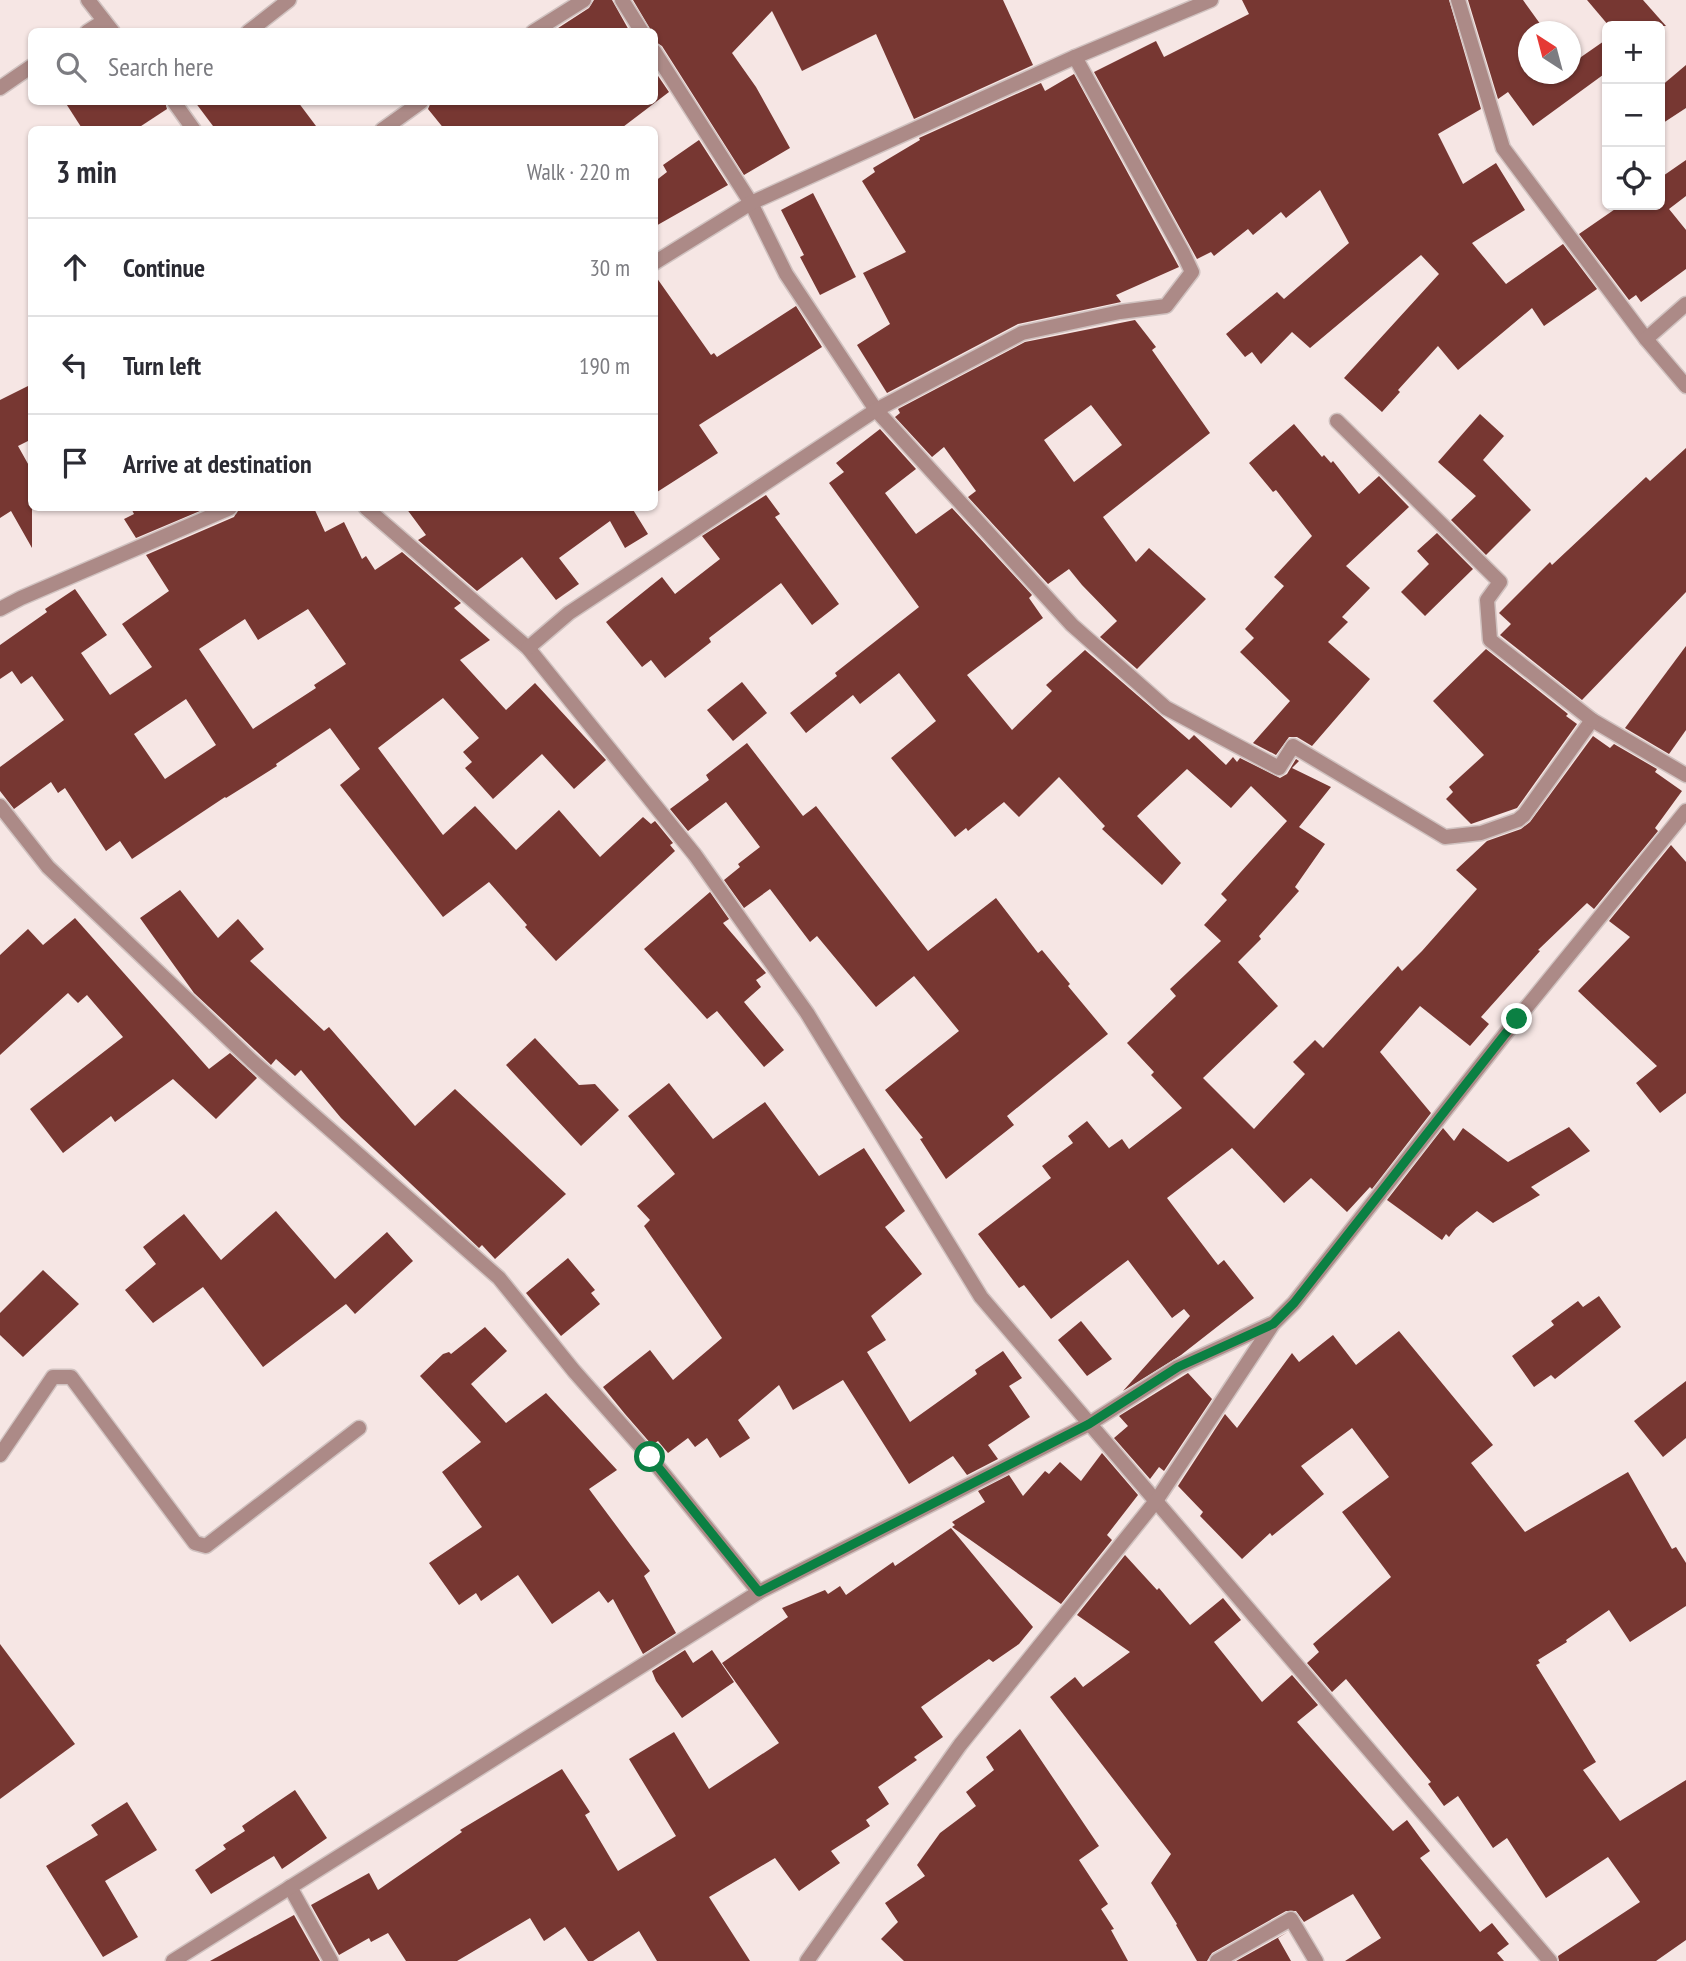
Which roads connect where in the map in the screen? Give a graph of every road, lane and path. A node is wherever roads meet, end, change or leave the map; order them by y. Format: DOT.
graph roads {
  1 [pos="88,0"];
  2 [pos="289,0"];
  3 [pos="584,0"];
  4 [pos="622,0"];
  5 [pos="1212,0"];
  6 [pos="1458,0"];
  7 [pos="109,26"];
  8 [pos="253,28"];
  9 [pos="539,28"];
  10 [pos="640,28"];
  11 [pos="658,57"];
  12 [pos="1075,58"];
  13 [pos="28,69"];
  14 [pos="0,88"];
  15 [pos="176,105"];
  16 [pos="417,105"];
  17 [pos="191,126"];
  18 [pos="388,126"];
  19 [pos="751,203"];
  20 [pos="658,261"];
  21 [pos="1686,304"];
  22 [pos="1646,340"];
  23 [pos="1686,386"];
  24 [pos="876,410"];
  25 [pos="1337,421"];
  26 [pos="223,511"];
  27 [pos="369,511"];
  28 [pos="0,610"];
  29 [pos="528,648"];
  30 [pos="1592,720"];
  31 [pos="1686,775"];
  32 [pos="0,806"];
  33 [pos="1686,811"];
  34 [pos="1273,1324"];
  35 [pos="1089,1424"];
  36 [pos="359,1427"];
  37 [pos="0,1455"];
  38 [pos="1156,1501"];
  39 [pos="759,1592"];
  40 [pos="290,1887"];
  41 [pos="173,1961"];
  42 [pos="331,1961"];
  43 [pos="807,1961"];
  44 [pos="1217,1961"];
  45 [pos="1316,1961"];
  46 [pos="1550,1961"];
  1 -- 7 [label="street"];
  2 -- 8 [label="street"];
  3 -- 9 [label="street"];
  4 -- 10 [label="street"];
  5 -- 12 [label="street"];
  6 -- 22 [label="street"];
  11 -- 19 [label="street"];
  12 -- 19 [label="street"];
  12 -- 24 [label="street"];
  13 -- 14 [label="street"];
  15 -- 17 [label="street"];
  16 -- 18 [label="street"];
  19 -- 20 [label="street"];
  19 -- 24 [label="street"];
  21 -- 22 [label="street"];
  22 -- 23 [label="street"];
  24 -- 29 [label="street"];
  24 -- 30 [label="street"];
  25 -- 30 [label="street"];
  26 -- 28 [label="street"];
  27 -- 29 [label="street"];
  29 -- 35 [label="street"];
  30 -- 31 [label="street"];
  32 -- 39 [label="street"];
  33 -- 34 [label="street"];
  34 -- 35 [label="street"];
  34 -- 38 [label="street"];
  35 -- 38 [label="street"];
  35 -- 39 [label="street"];
  36 -- 37 [label="street"];
  38 -- 43 [label="street"];
  38 -- 46 [label="street"];
  39 -- 40 [label="street"];
  40 -- 41 [label="street"];
  40 -- 42 [label="street"];
  44 -- 45 [label="street"];
}
